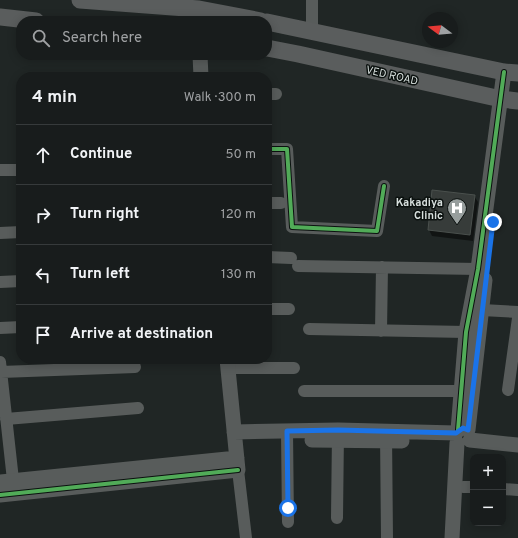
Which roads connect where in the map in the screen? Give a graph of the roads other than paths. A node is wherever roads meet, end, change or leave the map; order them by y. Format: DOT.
graph roads {
  1 [pos="80,0"];
  2 [pos="312,0"];
  3 [pos="199,15"];
  4 [pos="209,16"];
  5 [pos="0,18"];
  6 [pos="16,19"];
  7 [pos="272,23"];
  8 [pos="312,31"];
  9 [pos="272,49"];
  10 [pos="200,60"];
  11 [pos="202,72"];
  12 [pos="512,72"];
  13 [pos="509,100"];
  14 [pos="272,149"];
  15 [pos="0,170"];
  16 [pos="16,170"];
  17 [pos="384,186"];
  18 [pos="272,203"];
  19 [pos="281,203"];
  20 [pos="16,232"];
  21 [pos="0,233"];
  22 [pos="272,258"];
  23 [pos="382,267"];
  24 [pos="478,269"];
  25 [pos="16,281"];
  26 [pos="0,282"];
  27 [pos="272,309"];
  28 [pos="289,309"];
  29 [pos="482,310"];
  30 [pos="518,312"];
  31 [pos="518,318"];
  32 [pos="16,327"];
  33 [pos="0,328"];
  34 [pos="309,329"];
  35 [pos="382,331"];
  36 [pos="466,332"];
  37 [pos="227,364"];
  38 [pos="240,364"];
  39 [pos="1,367"];
  40 [pos="135,368"];
  41 [pos="294,368"];
  42 [pos="508,390"];
  43 [pos="304,391"];
  44 [pos="461,391"];
  45 [pos="138,408"];
  46 [pos="6,419"];
  47 [pos="287,435"];
  48 [pos="338,435"];
  49 [pos="518,435"];
  50 [pos="386,436"];
  51 [pos="463,436"];
  52 [pos="234,437"];
  53 [pos="518,445"];
  54 [pos="238,464"];
  55 [pos="468,487"];
  56 [pos="7,488"];
  57 [pos="506,489"];
  58 [pos="518,490"];
  59 [pos="337,518"];
  60 [pos="288,522"];
  61 [pos="246,538"];
  62 [pos="388,538"];
  63 [pos="452,538"];
  64 [pos="461,538"];
  1 -- 3 [label="main road"];
  2 -- 8 [label="street"];
  3 -- 4 [label="main road"];
  5 -- 6 [label="main road"];
  7 -- 8 [label="main road"];
  8 -- 12 [label="main road"];
  9 -- 13 [label="main road, VED ROAD"];
  10 -- 11 [label="street"];
  12 -- 13 [label="street"];
  13 -- 24 [label="street"];
  13 -- 29 [label="street"];
  14 -- 17 [label="street"];
  15 -- 16 [label="street"];
  18 -- 19 [label="street"];
  20 -- 21 [label="street"];
  22 -- 23 [label="street"];
  23 -- 24 [label="street"];
  23 -- 35 [label="street"];
  24 -- 36 [label="street"];
  25 -- 26 [label="street"];
  27 -- 28 [label="street"];
  29 -- 30 [label="street"];
  29 -- 51 [label="street"];
  31 -- 42 [label="street"];
  32 -- 33 [label="street"];
  34 -- 35 [label="street"];
  35 -- 36 [label="street"];
  36 -- 44 [label="street"];
  37 -- 52 [label="street"];
  38 -- 41 [label="street"];
  39 -- 40 [label="street"];
  39 -- 46 [label="street"];
  43 -- 44 [label="street"];
  44 -- 51 [label="street"];
  45 -- 46 [label="street"];
  46 -- 56 [label="street"];
  47 -- 48 [label="street"];
  47 -- 52 [label="street"];
  47 -- 60 [label="street"];
  48 -- 50 [label="street"];
  48 -- 59 [label="street"];
  49 -- 51 [label="street"];
  50 -- 51 [label="street"];
  50 -- 62 [label="street"];
  51 -- 53 [label="street"];
  51 -- 55 [label="street"];
  51 -- 63 [label="street"];
  52 -- 54 [label="street"];
  54 -- 56 [label="street"];
  54 -- 61 [label="street"];
  55 -- 64 [label="street"];
  57 -- 58 [label="street"];
}
